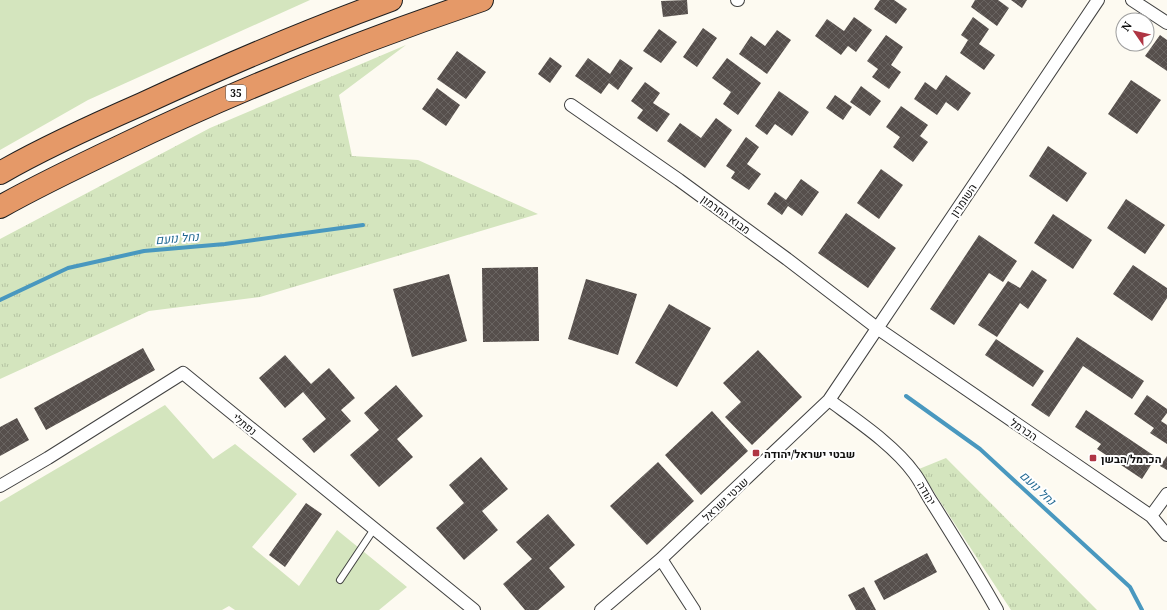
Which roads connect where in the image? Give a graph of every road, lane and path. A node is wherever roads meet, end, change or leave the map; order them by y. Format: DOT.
graph roads {
  1 [pos="391,0"];
  2 [pos="482,0"];
  3 [pos="1098,0"];
  4 [pos="1132,0"];
  5 [pos="1167,24"];
  6 [pos="571,105"];
  7 [pos="0,173"];
  8 [pos="0,207"];
  9 [pos="877,328"];
  10 [pos="829,400"];
  11 [pos="0,486"];
  12 [pos="1167,494"];
  13 [pos="1151,516"];
  14 [pos="374,529"];
  15 [pos="1167,535"];
  16 [pos="660,559"];
  17 [pos="340,580"];
  18 [pos="619,594"];
  19 [pos="474,610"];
  20 [pos="592,610"];
  21 [pos="601,610"];
  22 [pos="694,610"];
  23 [pos="997,610"];
  1 -- 7 [label="highway"];
  2 -- 8 [label="highway, 35"];
  3 -- 9 [label="street, השומרון"];
  4 -- 5 [label="street"];
  6 -- 9 [label="street, מבוא החרמון"];
  9 -- 10 [label="street, השומרון"];
  9 -- 13 [label="street, הכרמל"];
  10 -- 16 [label="street, שבטי ישראל"];
  10 -- 23 [label="street, יהודה"];
  11 -- 14 [label="street, נפתלי"];
  12 -- 13 [label="street"];
  13 -- 15 [label="street, הכרמל"];
  14 -- 17 [label="lane"];
  14 -- 19 [label="street, נפתלי"];
  16 -- 18 [label="street, שבטי ישראל"];
  16 -- 22 [label="street"];
  18 -- 20 [label="street, שבטי ישראל"];
  18 -- 21 [label="street, שבטי ישראל"];
}
